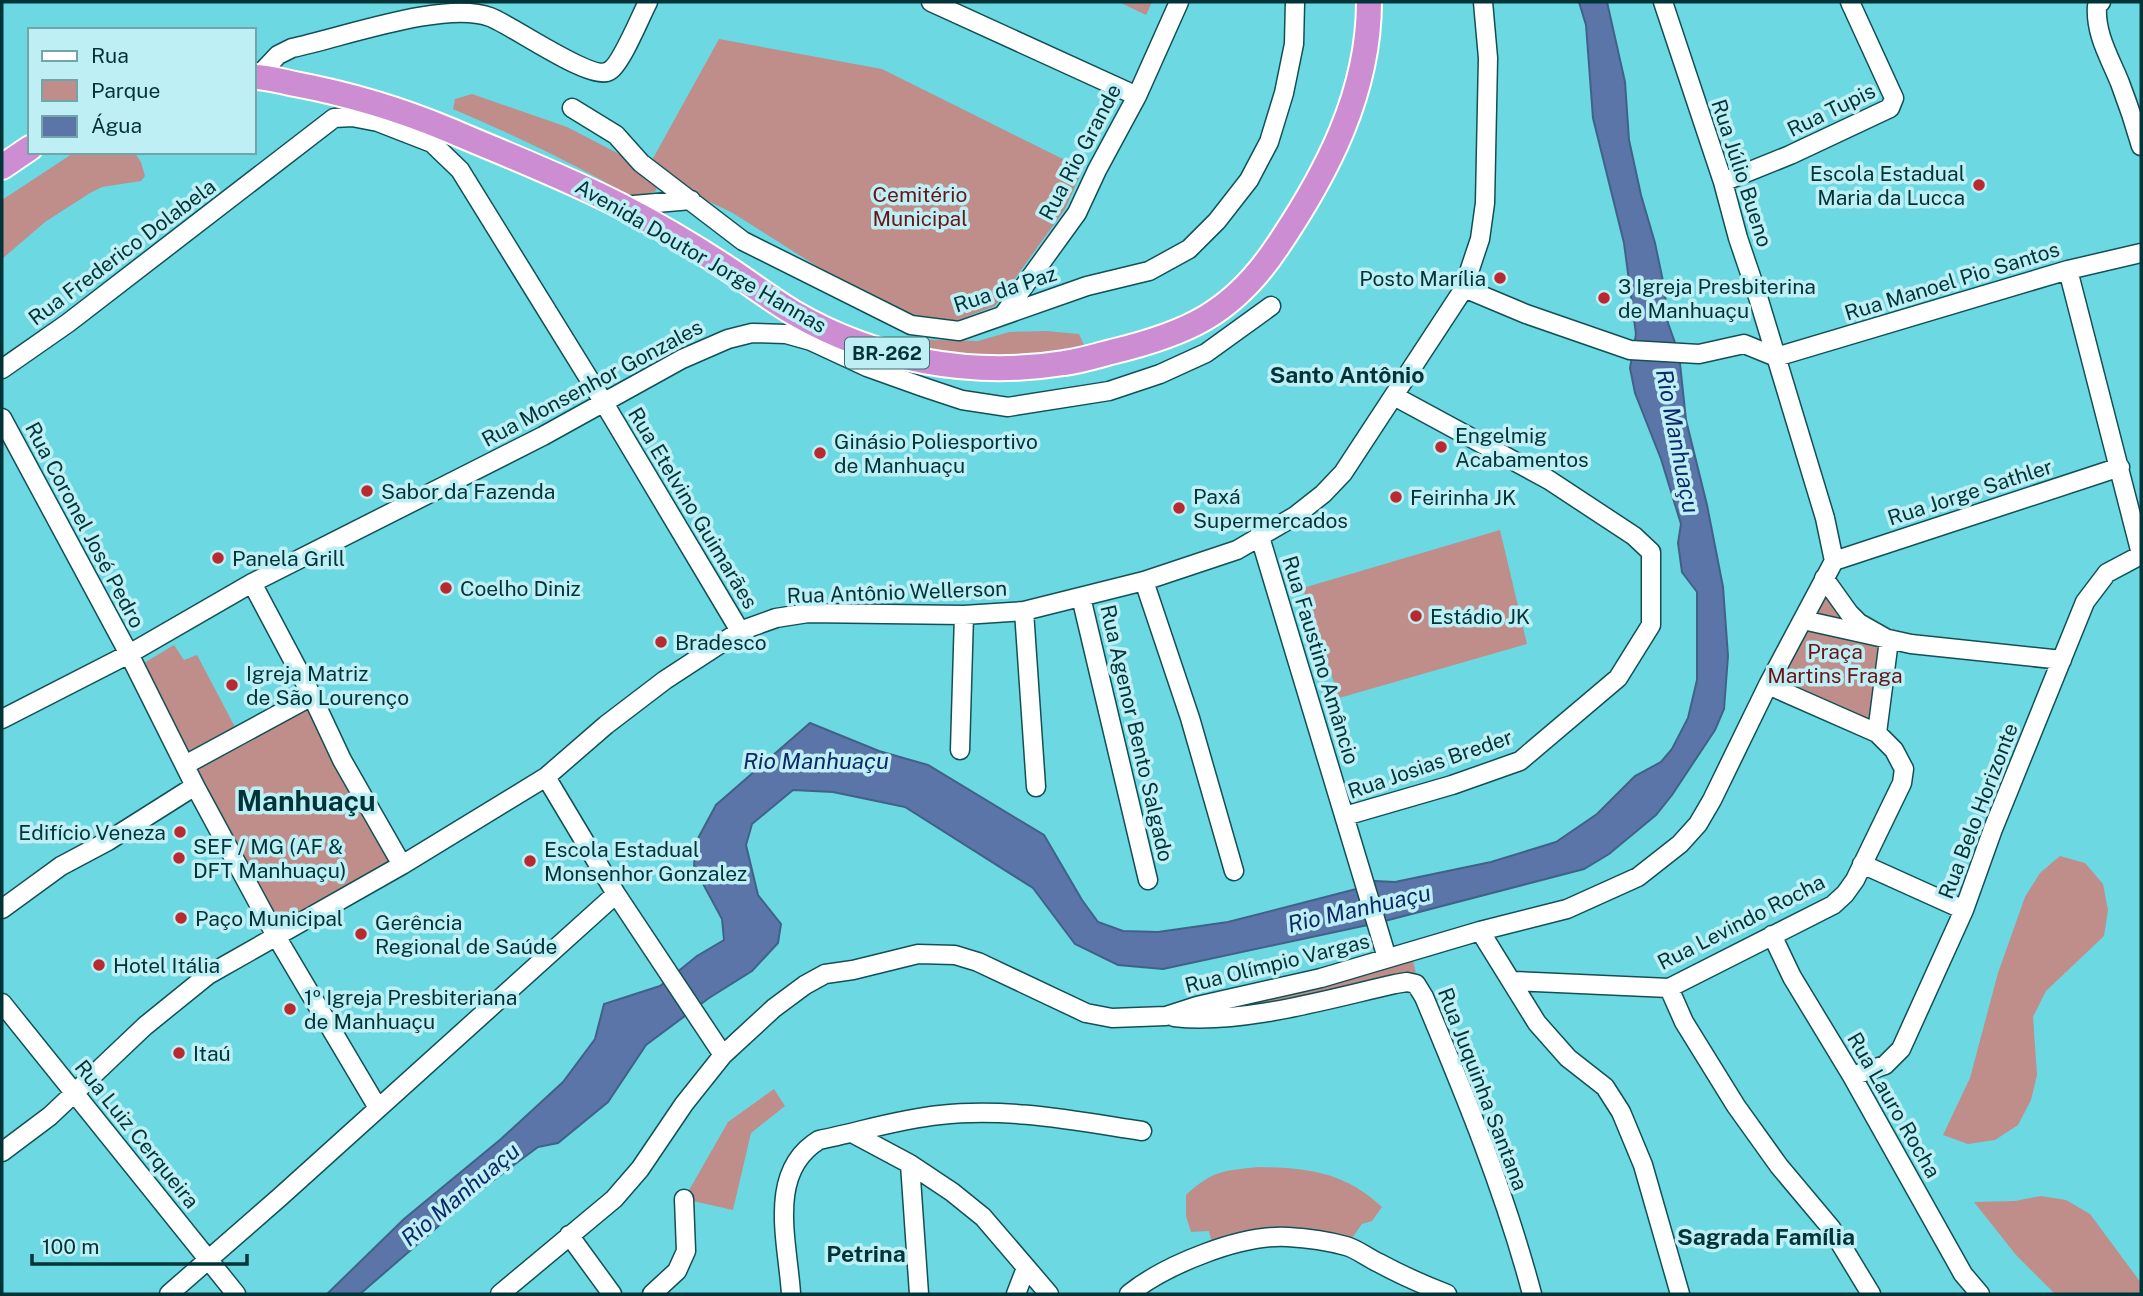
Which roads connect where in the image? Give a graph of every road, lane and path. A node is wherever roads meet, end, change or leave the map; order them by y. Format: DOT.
graph roads {
  1 [pos="648,2"];
  2 [pos="931,2"];
  3 [pos="1179,2"];
  4 [pos="1295,2"];
  5 [pos="1369,2"];
  6 [pos="1483,2"];
  7 [pos="1663,2"];
  8 [pos="1850,2"];
  9 [pos="2101,2"];
  10 [pos="256,77"];
  11 [pos="1137,96"];
  12 [pos="572,108"];
  13 [pos="334,118"];
  14 [pos="2141,146"];
  15 [pos="28,149"];
  16 [pos="2,167"];
  17 [pos="1723,181"];
  18 [pos="691,200"];
  19 [pos="622,206"];
  20 [pos="743,240"];
  21 [pos="2141,253"];
  22 [pos="727,268"];
  23 [pos="2068,270"];
  24 [pos="1464,288"];
  25 [pos="1271,306"];
  26 [pos="1004,314"];
  27 [pos="1776,357"];
  28 [pos="875,359"];
  29 [pos="2,369"];
  30 [pos="1394,396"];
  31 [pos="604,403"];
  32 [pos="2,418"];
  33 [pos="2120,467"];
  34 [pos="1260,537"];
  35 [pos="2141,555"];
  36 [pos="1834,561"];
  37 [pos="1824,578"];
  38 [pos="1144,581"];
  39 [pos="252,583"];
  40 [pos="1081,597"];
  41 [pos="1024,611"];
  42 [pos="964,615"];
  43 [pos="1803,620"];
  44 [pos="740,631"];
  45 [pos="1889,640"];
  46 [pos="129,654"];
  47 [pos="2062,660"];
  48 [pos="1768,685"];
  49 [pos="312,696"];
  50 [pos="2,719"];
  51 [pos="1877,733"];
  52 [pos="960,750"];
  53 [pos="185,765"];
  54 [pos="546,777"];
  55 [pos="195,786"];
  56 [pos="1036,788"];
  57 [pos="1345,817"];
  58 [pos="1862,864"];
  59 [pos="402,865"];
  60 [pos="1234,871"];
  61 [pos="1148,880"];
  62 [pos="616,894"];
  63 [pos="2,909"];
  64 [pos="1964,910"];
  65 [pos="1480,931"];
  66 [pos="1772,935"];
  67 [pos="276,936"];
  68 [pos="1387,958"];
  69 [pos="1513,981"];
  70 [pos="1669,988"];
  71 [pos="2,1003"];
  72 [pos="1166,1016"];
  73 [pos="723,1055"];
  74 [pos="1852,1076"];
  75 [pos="76,1093"];
  76 [pos="378,1108"];
  77 [pos="1142,1131"];
  78 [pos="852,1133"];
  79 [pos="2,1152"];
  80 [pos="910,1164"];
  81 [pos="684,1199"];
  82 [pos="569,1235"];
  83 [pos="207,1259"];
  84 [pos="1026,1268"];
  85 [pos="169,1294"];
  86 [pos="236,1294"];
  87 [pos="500,1294"];
  88 [pos="612,1294"];
  89 [pos="652,1294"];
  90 [pos="791,1294"];
  91 [pos="919,1294"];
  92 [pos="1016,1294"];
  93 [pos="1049,1294"];
  94 [pos="1129,1294"];
  95 [pos="1447,1294"];
  96 [pos="1532,1294"];
  97 [pos="1680,1294"];
  98 [pos="1871,1294"];
  99 [pos="1980,1294"];
  1 -- 10 [label="street"];
  2 -- 11 [label="street"];
  3 -- 11 [label="street, Rua Rio Grande"];
  4 -- 26 [label="street, Rua da Paz"];
  5 -- 28 [label="highway, Avenida Doutor Jorge Hannas / BR-262"];
  6 -- 24 [label="street, Rua Antônio Wellerson"];
  7 -- 17 [label="street, Rua Júlio Bueno"];
  8 -- 17 [label="street, Rua Tupis"];
  9 -- 14 [label="street"];
  10 -- 19 [label="highway, Avenida Doutor Jorge Hannas / BR-262"];
  11 -- 26 [label="street, Rua Rio Grande"];
  12 -- 18 [label="street, Rua da Paz"];
  13 -- 29 [label="street, Rua Frederico Dolabela"];
  13 -- 31 [label="street, Rua Etelvino Guimarães"];
  15 -- 16 [label="highway"];
  17 -- 27 [label="street, Rua Júlio Bueno"];
  18 -- 19 [label="street"];
  18 -- 20 [label="street, Rua da Paz"];
  19 -- 22 [label="highway, Avenida Doutor Jorge Hannas / BR-262"];
  20 -- 22 [label="street"];
  20 -- 26 [label="street, Rua da Paz"];
  21 -- 23 [label="street, Rua Manoel Pio Santos"];
  22 -- 28 [label="highway, Avenida Doutor Jorge Hannas / BR-262"];
  23 -- 27 [label="street, Rua Manoel Pio Santos"];
  23 -- 33 [label="street"];
  24 -- 27 [label="street"];
  24 -- 30 [label="street, Rua Antônio Wellerson"];
  25 -- 28 [label="street, Rua Monsenhor Gonzales"];
  27 -- 36 [label="street, Rua Júlio Bueno"];
  28 -- 31 [label="street, Rua Monsenhor Gonzales"];
  30 -- 34 [label="street, Rua Antônio Wellerson"];
  30 -- 57 [label="street, Rua Josias Breder"];
  31 -- 39 [label="street, Rua Monsenhor Gonzales"];
  31 -- 44 [label="street, Rua Etelvino Guimarães"];
  32 -- 46 [label="street, Rua Coronel José Pedro"];
  33 -- 35 [label="street"];
  33 -- 36 [label="street, Rua Jorge Sathler"];
  34 -- 38 [label="street, Rua Antônio Wellerson"];
  34 -- 57 [label="street, Rua Faustino Amâncio"];
  35 -- 47 [label="street, Rua Belo Horizonte"];
  36 -- 37 [label="street, Rua Olímpio Vargas"];
  37 -- 43 [label="street, Rua Olímpio Vargas"];
  37 -- 45 [label="street"];
  38 -- 40 [label="street, Rua Antônio Wellerson"];
  38 -- 60 [label="street"];
  39 -- 46 [label="street, Rua Monsenhor Gonzales"];
  39 -- 49 [label="street"];
  40 -- 41 [label="street, Rua Antônio Wellerson"];
  40 -- 61 [label="street, Rua Agenor Bento Salgado"];
  41 -- 42 [label="street, Rua Antônio Wellerson"];
  41 -- 56 [label="street"];
  42 -- 44 [label="street, Rua Antônio Wellerson"];
  42 -- 52 [label="street"];
  43 -- 45 [label="street"];
  43 -- 48 [label="street, Rua Olímpio Vargas"];
  44 -- 54 [label="street, Rua Antônio Wellerson"];
  45 -- 47 [label="street"];
  45 -- 51 [label="street"];
  46 -- 50 [label="street, Rua Monsenhor Gonzales"];
  46 -- 53 [label="street, Rua Coronel José Pedro"];
  47 -- 64 [label="street, Rua Belo Horizonte"];
  48 -- 51 [label="street"];
  48 -- 65 [label="street, Rua Olímpio Vargas"];
  49 -- 53 [label="street"];
  49 -- 59 [label="street"];
  51 -- 58 [label="street, Rua Levindo Rocha"];
  53 -- 55 [label="street, Rua Coronel José Pedro"];
  54 -- 59 [label="street, Rua Antônio Wellerson"];
  54 -- 62 [label="street"];
  55 -- 63 [label="street"];
  55 -- 67 [label="street, Rua Coronel José Pedro"];
  57 -- 68 [label="street, Rua Faustino Amâncio"];
  58 -- 64 [label="street"];
  58 -- 66 [label="street, Rua Levindo Rocha"];
  59 -- 67 [label="street, Rua Antônio Wellerson"];
  62 -- 73 [label="street"];
  62 -- 76 [label="street"];
  64 -- 74 [label="street, Rua Belo Horizonte"];
  65 -- 68 [label="street, Rua Olímpio Vargas"];
  65 -- 69 [label="street"];
  66 -- 70 [label="street, Rua Levindo Rocha"];
  66 -- 74 [label="street, Rua Lauro Rocha"];
  67 -- 75 [label="street, Rua Antônio Wellerson"];
  67 -- 76 [label="street, Rua Coronel José Pedro"];
  68 -- 72 [label="street, Rua Olímpio Vargas"];
  69 -- 70 [label="street, Rua Levindo Rocha"];
  69 -- 97 [label="street"];
  70 -- 98 [label="street"];
  71 -- 75 [label="street, Rua Luiz Cerqueira"];
  72 -- 73 [label="street, Rua Olímpio Vargas"];
  72 -- 96 [label="street, Rua Juquinha Santana"];
  73 -- 82 [label="street, Rua Olímpio Vargas"];
  74 -- 99 [label="street, Rua Lauro Rocha"];
  75 -- 79 [label="street, Rua Antônio Wellerson"];
  75 -- 83 [label="street, Rua Luiz Cerqueira"];
  76 -- 83 [label="street"];
  77 -- 78 [label="street"];
  78 -- 80 [label="street"];
  78 -- 90 [label="street"];
  80 -- 84 [label="street"];
  80 -- 91 [label="street"];
  81 -- 89 [label="street"];
  82 -- 87 [label="street, Rua Olímpio Vargas"];
  82 -- 88 [label="street"];
  83 -- 85 [label="street"];
  83 -- 86 [label="street, Rua Luiz Cerqueira"];
  84 -- 92 [label="street"];
  84 -- 93 [label="street"];
  94 -- 95 [label="street"];
}
